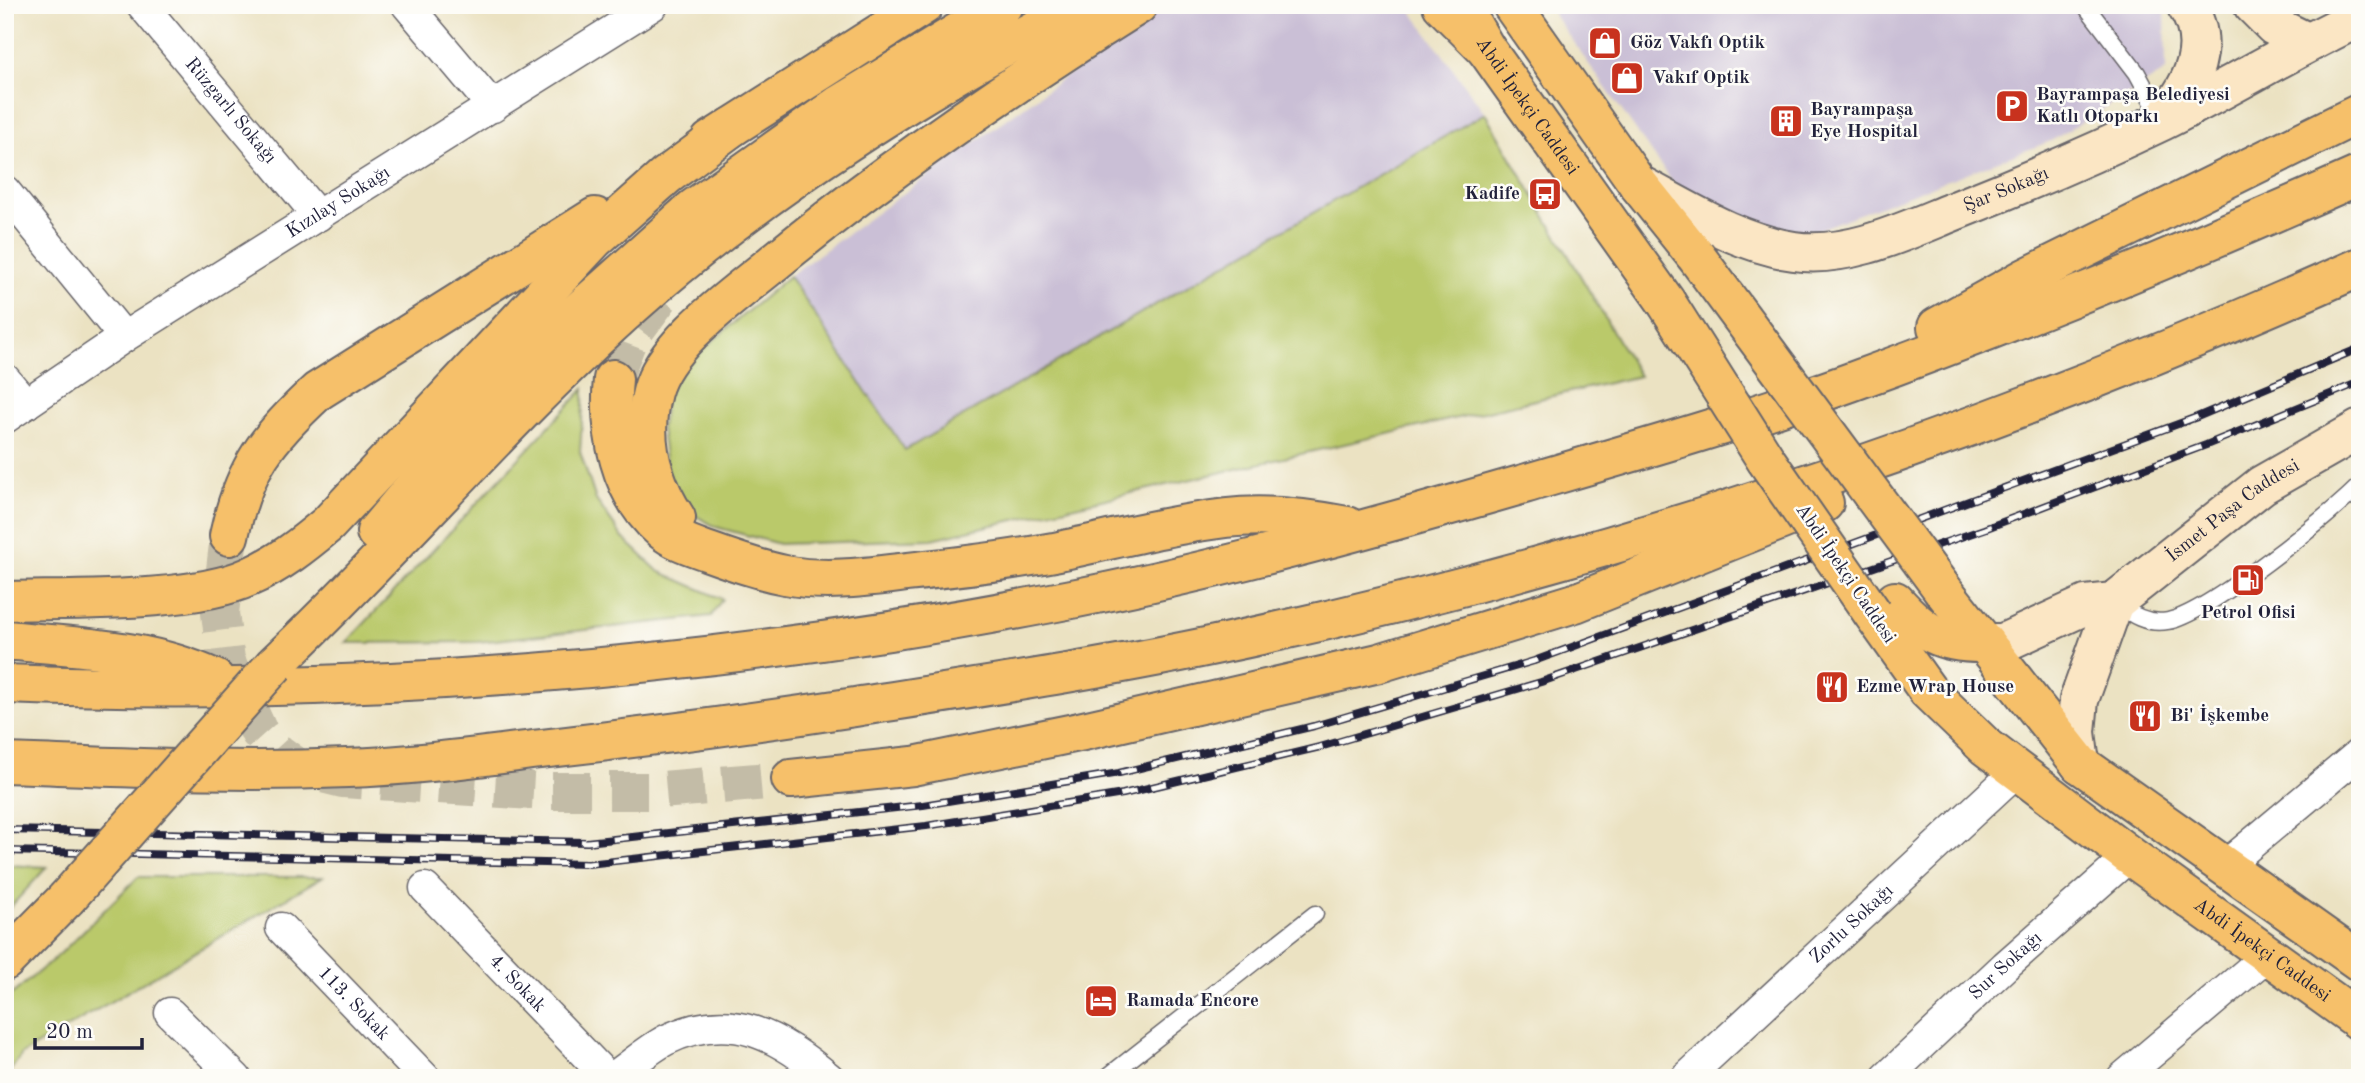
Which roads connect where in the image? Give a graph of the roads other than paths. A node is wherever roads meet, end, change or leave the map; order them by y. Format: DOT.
graph roads {
  1 [pos="142,5"];
  2 [pos="407,5"];
  3 [pos="653,5"];
  4 [pos="924,5"];
  5 [pos="1003,5"];
  6 [pos="1080,5"];
  7 [pos="1138,5"];
  8 [pos="1442,5"];
  9 [pos="1461,5"];
  10 [pos="1512,5"];
  11 [pos="2085,5"];
  12 [pos="2186,5"];
  13 [pos="2253,5"];
  14 [pos="2360,17"];
  15 [pos="2306,42"];
  16 [pos="1486,49"];
  17 [pos="493,107"];
  18 [pos="2360,113"];
  19 [pos="2163,120"];
  20 [pos="732,127"];
  21 [pos="2360,175"];
  22 [pos="1638,184"];
  23 [pos="5,191"];
  24 [pos="318,216"];
  25 [pos="2360,267"];
  26 [pos="124,337"];
  27 [pos="5,379"];
  28 [pos="613,379"];
  29 [pos="1853,381"];
  30 [pos="16,411"];
  31 [pos="1972,427"];
  32 [pos="2360,429"];
  33 [pos="2360,485"];
  34 [pos="1361,529"];
  35 [pos="229,536"];
  36 [pos="709,552"];
  37 [pos="5,601"];
  38 [pos="2114,602"];
  39 [pos="1884,607"];
  40 [pos="5,640"];
  41 [pos="1985,643"];
  42 [pos="275,664"];
  43 [pos="5,684"];
  44 [pos="233,687"];
  45 [pos="2360,753"];
  46 [pos="5,763"];
  47 [pos="2080,764"];
  48 [pos="2018,770"];
  49 [pos="791,779"];
  50 [pos="2130,856"];
  51 [pos="2225,866"];
  52 [pos="425,888"];
  53 [pos="1315,914"];
  54 [pos="281,928"];
  55 [pos="2269,954"];
  56 [pos="5,961"];
  57 [pos="2360,962"];
  58 [pos="170,1013"];
  59 [pos="2360,1021"];
  60 [pos="236,1078"];
  61 [pos="425,1078"];
  62 [pos="610,1078"];
  63 [pos="829,1078"];
  64 [pos="1106,1078"];
  65 [pos="1686,1078"];
  66 [pos="1886,1078"];
  67 [pos="2122,1078"];
  1 -- 24 [label="street, Rüzgarlı Sokağı"];
  2 -- 17 [label="street"];
  3 -- 17 [label="street, Kızılay Sokağı"];
  4 -- 20 [label="main road"];
  5 -- 42 [label="main road"];
  6 -- 42 [label="main road"];
  7 -- 36 [label="main road"];
  8 -- 16 [label="main road"];
  9 -- 16 [label="main road, Abdi İpekçi Caddesi"];
  10 -- 22 [label="main road"];
  11 -- 19 [label="lane"];
  12 -- 19 [label="street"];
  13 -- 15 [label="street"];
  14 -- 15 [label="street, Şar Sokağı"];
  15 -- 19 [label="street, Şar Sokağı"];
  16 -- 39 [label="main road, Abdi İpekçi Caddesi, bridge"];
  17 -- 24 [label="street, Kızılay Sokağı"];
  18 -- 29 [label="main road"];
  19 -- 22 [label="street, Şar Sokağı"];
  20 -- 35 [label="main road"];
  20 -- 37 [label="main road"];
  21 -- 29 [label="main road"];
  22 -- 41 [label="main road, bridge"];
  23 -- 26 [label="street"];
  24 -- 26 [label="street, Kızılay Sokağı"];
  25 -- 31 [label="main road"];
  26 -- 30 [label="street, Kızılay Sokağı"];
  27 -- 30 [label="street"];
  28 -- 36 [label="main road"];
  29 -- 34 [label="main road"];
  31 -- 46 [label="main road"];
  31 -- 49 [label="main road"];
  32 -- 38 [label="street, İsmet Paşa Caddesi"];
  33 -- 38 [label="lane"];
  34 -- 36 [label="main road"];
  34 -- 44 [label="main road"];
  38 -- 41 [label="street"];
  38 -- 47 [label="street"];
  39 -- 41 [label="main road"];
  39 -- 48 [label="main road, Abdi İpekçi Caddesi"];
  40 -- 44 [label="main road"];
  41 -- 47 [label="main road"];
  42 -- 56 [label="main road, bridge"];
  43 -- 44 [label="main road"];
  45 -- 51 [label="street"];
  47 -- 51 [label="main road"];
  48 -- 50 [label="main road, Abdi İpekçi Caddesi"];
  48 -- 65 [label="street, Zorlu Sokağı"];
  50 -- 55 [label="main road, Abdi İpekçi Caddesi"];
  50 -- 66 [label="street, Sur Sokağı"];
  51 -- 57 [label="main road"];
  52 -- 62 [label="street, 4. Sokak"];
  53 -- 64 [label="lane"];
  54 -- 61 [label="street, 113. Sokak"];
  55 -- 59 [label="main road, Abdi İpekçi Caddesi"];
  55 -- 67 [label="street"];
  58 -- 60 [label="street"];
  62 -- 63 [label="street"];
}
